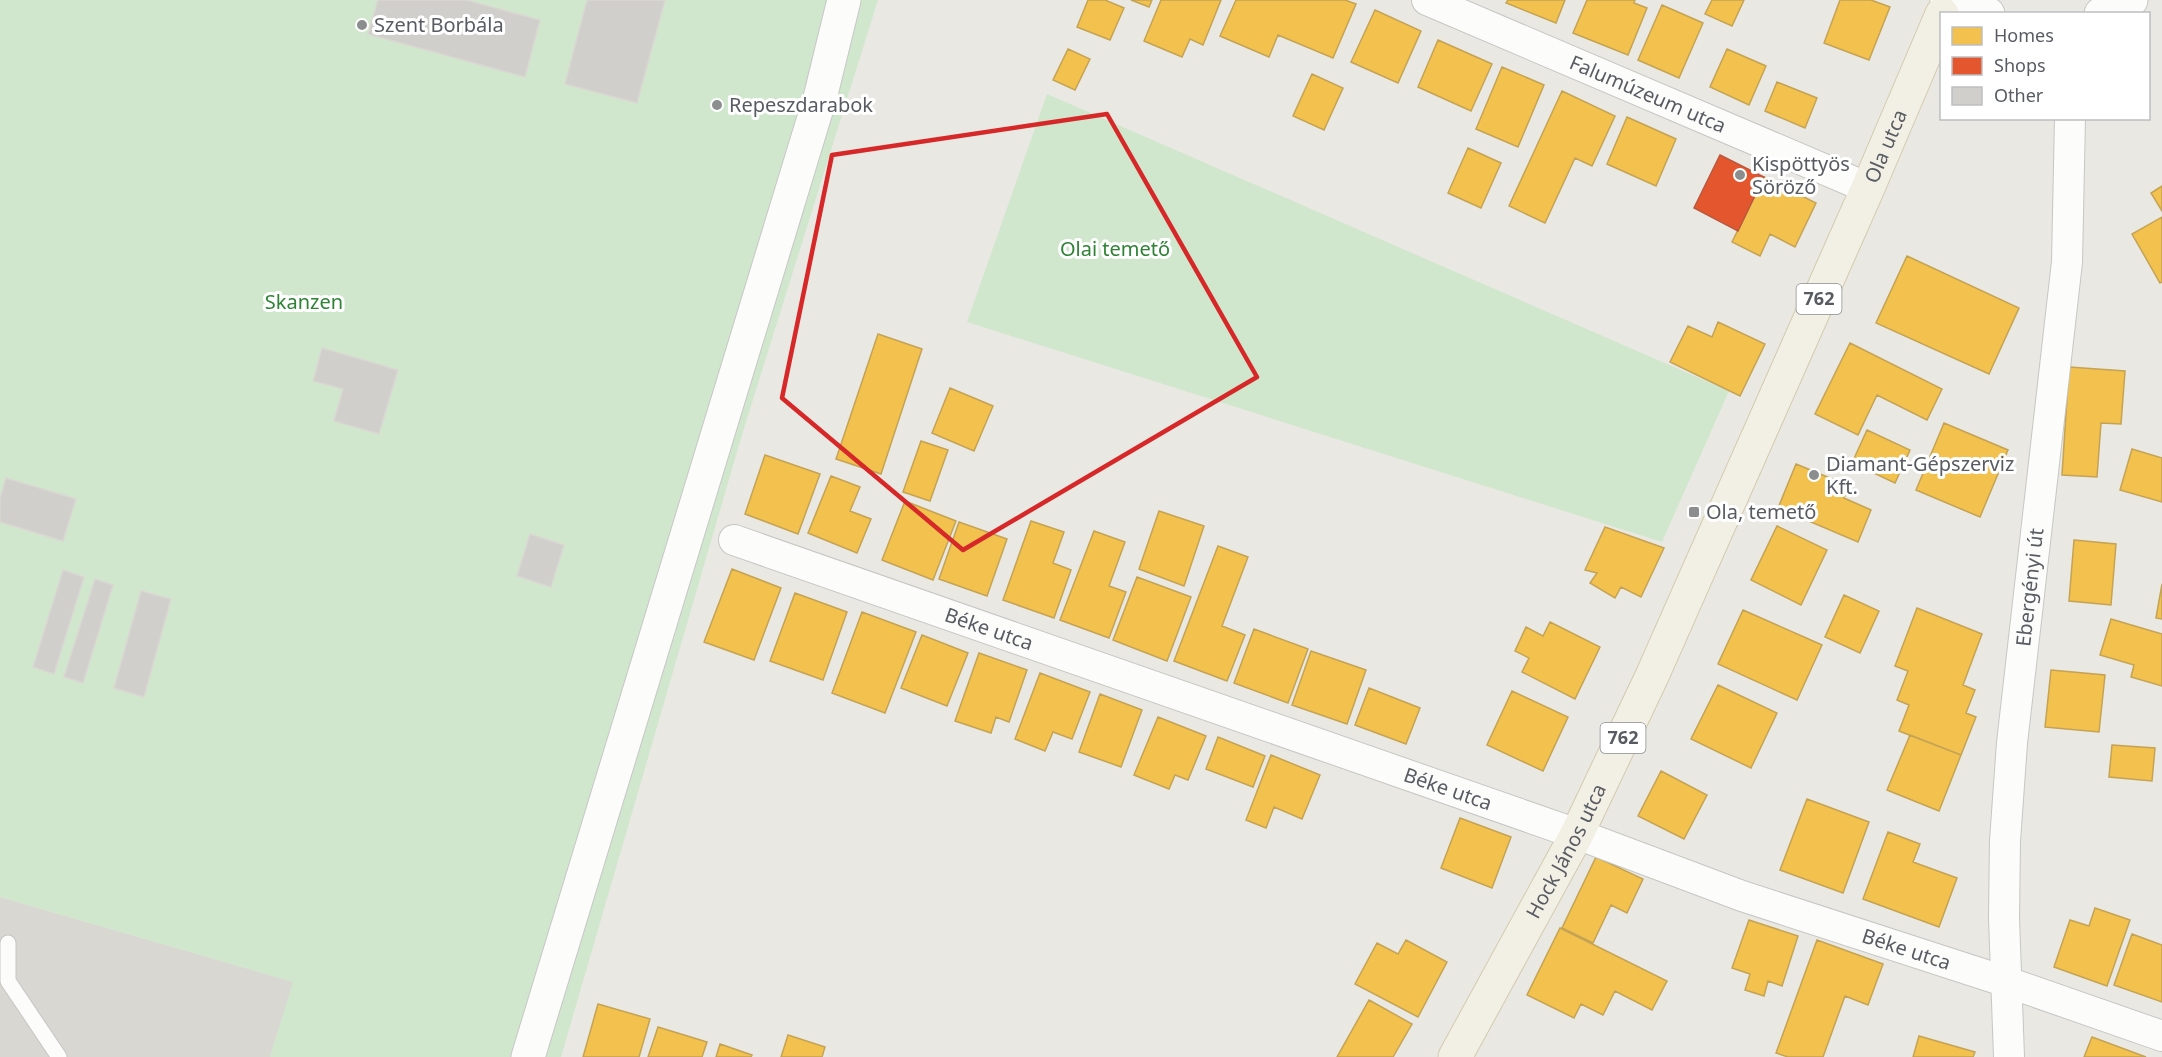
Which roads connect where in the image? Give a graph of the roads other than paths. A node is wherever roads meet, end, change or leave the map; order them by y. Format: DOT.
graph roads {
  1 [pos="844,0"];
  2 [pos="1427,0"];
  3 [pos="1947,0"];
  4 [pos="1982,12"];
  5 [pos="1940,19"];
  6 [pos="2070,120"];
  7 [pos="1868,188"];
  8 [pos="1770,409"];
  9 [pos="734,540"];
  10 [pos="1577,834"];
  11 [pos="8,943"];
  12 [pos="2007,982"];
  13 [pos="2162,1036"];
  14 [pos="59,1057"];
  15 [pos="528,1057"];
  16 [pos="1455,1057"];
  17 [pos="2009,1057"];
  1 -- 15 [label="street"];
  2 -- 7 [label="street, Falumúzeum utca"];
  3 -- 4 [label="street"];
  5 -- 7 [label="main road, Ola utca / 762"];
  6 -- 12 [label="street, Ebergényi út"];
  7 -- 8 [label="main road, Ola utca / 762"];
  8 -- 10 [label="main road, Hock János utca / 762"];
  9 -- 10 [label="street, Béke utca"];
  10 -- 12 [label="street, Béke utca"];
  10 -- 16 [label="main road, Hock János utca / 762"];
  11 -- 14 [label="lane"];
  12 -- 13 [label="street, Béke utca"];
  12 -- 17 [label="street, Ebergényi út"];
}
